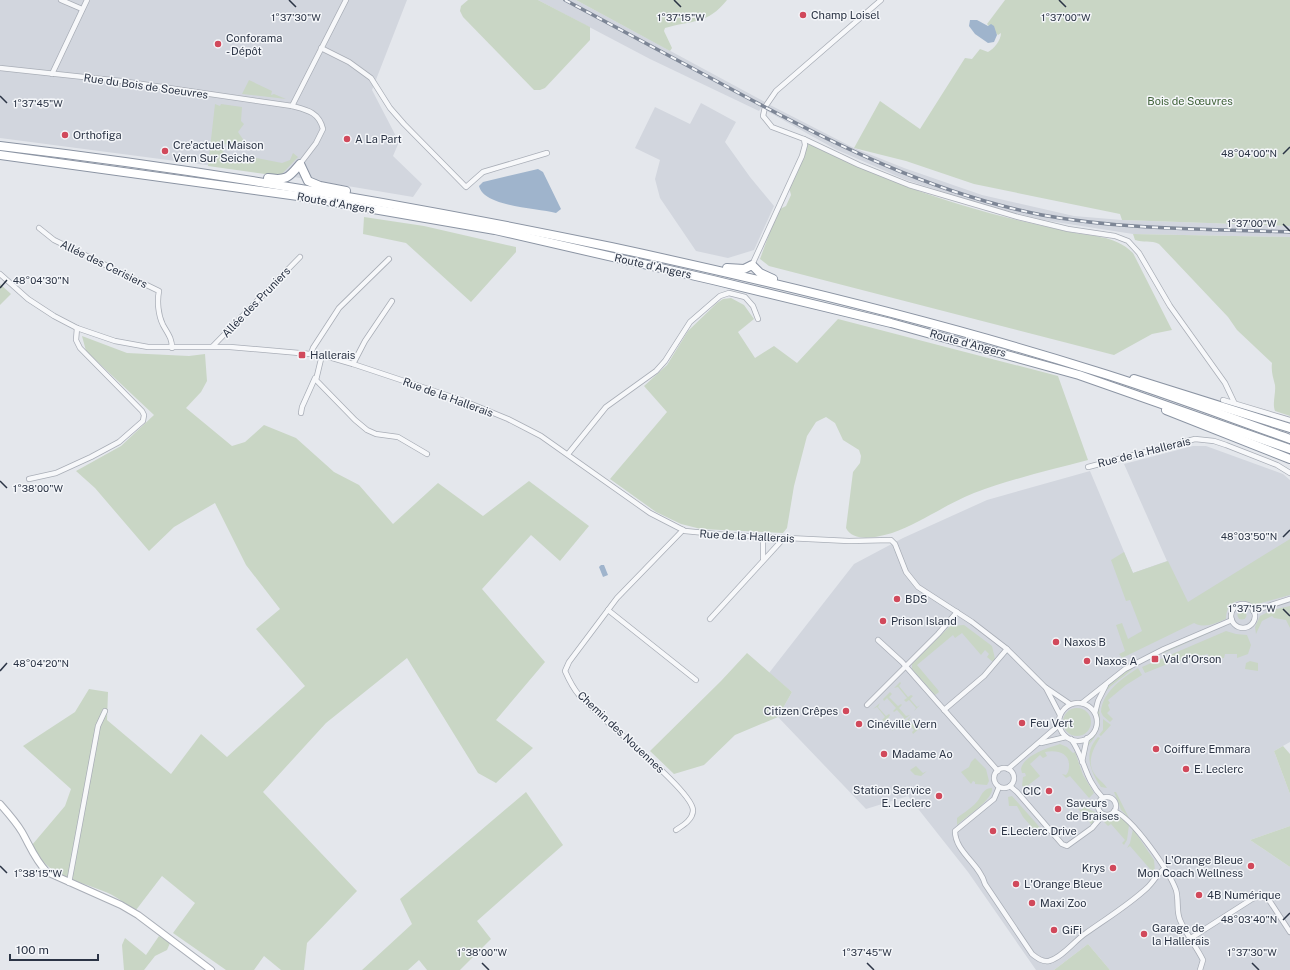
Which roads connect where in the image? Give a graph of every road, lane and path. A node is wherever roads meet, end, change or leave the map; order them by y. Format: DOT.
graph roads {
  1 [pos="61,0"];
  2 [pos="87,0"];
  3 [pos="346,0"];
  4 [pos="881,0"];
  5 [pos="82,9"];
  6 [pos="321,48"];
  7 [pos="0,68"];
  8 [pos="52,74"];
  9 [pos="292,106"];
  10 [pos="804,139"];
  11 [pos="0,146"];
  12 [pos="547,153"];
  13 [pos="0,155"];
  14 [pos="300,164"];
  15 [pos="191,172"];
  16 [pos="385,202"];
  17 [pos="39,228"];
  18 [pos="300,257"];
  19 [pos="389,259"];
  20 [pos="679,262"];
  21 [pos="752,265"];
  22 [pos="0,274"];
  23 [pos="794,288"];
  24 [pos="392,301"];
  25 [pos="758,319"];
  26 [pos="77,328"];
  27 [pos="212,346"];
  28 [pos="172,348"];
  29 [pos="311,354"];
  30 [pos="322,356"];
  31 [pos="353,364"];
  32 [pos="1100,372"];
  33 [pos="315,378"];
  34 [pos="1149,399"];
  35 [pos="1223,400"];
  36 [pos="1234,402"];
  37 [pos="302,413"];
  38 [pos="1290,420"];
  39 [pos="1290,428"];
  40 [pos="1290,439"];
  41 [pos="1290,449"];
  42 [pos="427,454"];
  43 [pos="568,454"];
  44 [pos="1290,459"];
  45 [pos="1088,467"];
  46 [pos="1290,472"];
  47 [pos="29,479"];
  48 [pos="683,530"];
  49 [pos="763,537"];
  50 [pos="784,538"];
  51 [pos="763,559"];
  52 [pos="1290,599"];
  53 [pos="608,610"];
  54 [pos="1253,611"];
  55 [pos="957,612"];
  56 [pos="710,619"];
  57 [pos="1232,620"];
  58 [pos="878,640"];
  59 [pos="1007,649"];
  60 [pos="906,666"];
  61 [pos="696,680"];
  62 [pos="1108,682"];
  63 [pos="1045,687"];
  64 [pos="1082,703"];
  65 [pos="1070,704"];
  66 [pos="867,705"];
  67 [pos="944,710"];
  68 [pos="105,711"];
  69 [pos="1095,713"];
  70 [pos="1060,715"];
  71 [pos="1059,725"];
  72 [pos="1069,738"];
  73 [pos="1087,738"];
  74 [pos="1037,744"];
  75 [pos="1082,762"];
  76 [pos="1008,770"];
  77 [pos="998,771"];
  78 [pos="1010,786"];
  79 [pos="999,787"];
  80 [pos="1103,798"];
  81 [pos="0,804"];
  82 [pos="1114,811"];
  83 [pos="1103,815"];
  84 [pos="676,830"];
  85 [pos="1164,869"];
  86 [pos="69,883"];
  87 [pos="1290,932"];
  88 [pos="1191,938"];
  89 [pos="211,970"];
  90 [pos="1200,970"];
  1 -- 5 [label="street"];
  2 -- 5 [label="street"];
  3 -- 6 [label="street"];
  4 -- 10 [label="street"];
  5 -- 8 [label="street"];
  6 -- 9 [label="street"];
  6 -- 12 [label="street"];
  7 -- 8 [label="street, Rue du Bois de Soeuvres"];
  8 -- 9 [label="street, Rue du Bois de Soeuvres"];
  9 -- 14 [label="street, Rue du Bois de Soeuvres"];
  10 -- 21 [label="street"];
  10 -- 36 [label="street"];
  11 -- 15 [label="highway, Route d'Angers"];
  13 -- 34 [label="highway, Route d'Angers"];
  14 -- 15 [label="highway"];
  14 -- 16 [label="highway"];
  15 -- 16 [label="highway, Route d'Angers"];
  16 -- 20 [label="highway, Route d'Angers"];
  17 -- 28 [label="street, Allée des Cerisiers"];
  18 -- 27 [label="street, Allée des Pruniers"];
  19 -- 29 [label="street"];
  20 -- 21 [label="highway"];
  20 -- 23 [label="highway, Route d'Angers"];
  21 -- 23 [label="highway"];
  22 -- 26 [label="street, Rue de la Hallerais"];
  23 -- 32 [label="highway, Route d'Angers"];
  24 -- 31 [label="street"];
  25 -- 43 [label="street"];
  26 -- 28 [label="street, Rue de la Hallerais"];
  26 -- 47 [label="street"];
  27 -- 28 [label="street, Rue de la Hallerais"];
  27 -- 29 [label="street, Rue de la Hallerais"];
  29 -- 30 [label="street, Rue de la Hallerais"];
  30 -- 31 [label="street, Rue de la Hallerais"];
  30 -- 33 [label="street"];
  31 -- 43 [label="street, Rue de la Hallerais"];
  32 -- 39 [label="highway"];
  32 -- 40 [label="highway, Route d'Angers"];
  33 -- 37 [label="street"];
  33 -- 42 [label="street"];
  34 -- 41 [label="highway, Route d'Angers"];
  34 -- 44 [label="highway"];
  35 -- 36 [label="street"];
  36 -- 38 [label="street"];
  43 -- 48 [label="street, Rue de la Hallerais"];
  45 -- 46 [label="street, Rue de la Hallerais"];
  48 -- 49 [label="street, Rue de la Hallerais"];
  48 -- 53 [label="street, Chemin des Nouennes"];
  49 -- 50 [label="street, Rue de la Hallerais"];
  49 -- 51 [label="street"];
  50 -- 51 [label="street"];
  50 -- 55 [label="street, Rue de la Hallerais"];
  51 -- 56 [label="street"];
  52 -- 54 [label="street"];
  53 -- 61 [label="street"];
  53 -- 84 [label="street, Chemin des Nouennes"];
  54 -- 57 [label="street"];
  54 -- 57 [label="street"];
  55 -- 59 [label="street"];
  55 -- 60 [label="street"];
  57 -- 62 [label="street"];
  58 -- 60 [label="street"];
  59 -- 63 [label="street"];
  59 -- 67 [label="street"];
  60 -- 66 [label="street"];
  60 -- 67 [label="street"];
  62 -- 64 [label="street"];
  62 -- 69 [label="street"];
  63 -- 65 [label="street"];
  63 -- 70 [label="street"];
  64 -- 65 [label="street"];
  64 -- 69 [label="street"];
  65 -- 70 [label="street"];
  67 -- 77 [label="street"];
  68 -- 86 [label="street"];
  69 -- 73 [label="street"];
  70 -- 71 [label="street"];
  71 -- 72 [label="street"];
  71 -- 74 [label="street"];
  72 -- 73 [label="street"];
  72 -- 74 [label="street"];
  72 -- 75 [label="street"];
  73 -- 75 [label="street"];
  74 -- 76 [label="street"];
  75 -- 80 [label="street"];
  76 -- 77 [label="street"];
  76 -- 78 [label="street"];
  77 -- 79 [label="street"];
  78 -- 79 [label="street"];
  78 -- 83 [label="street"];
  79 -- 85 [label="street"];
  80 -- 82 [label="street"];
  80 -- 83 [label="street"];
  81 -- 86 [label="street"];
  82 -- 83 [label="street"];
  82 -- 85 [label="street"];
  85 -- 88 [label="street"];
  86 -- 89 [label="street"];
  87 -- 88 [label="street"];
  88 -- 90 [label="street"];
}
